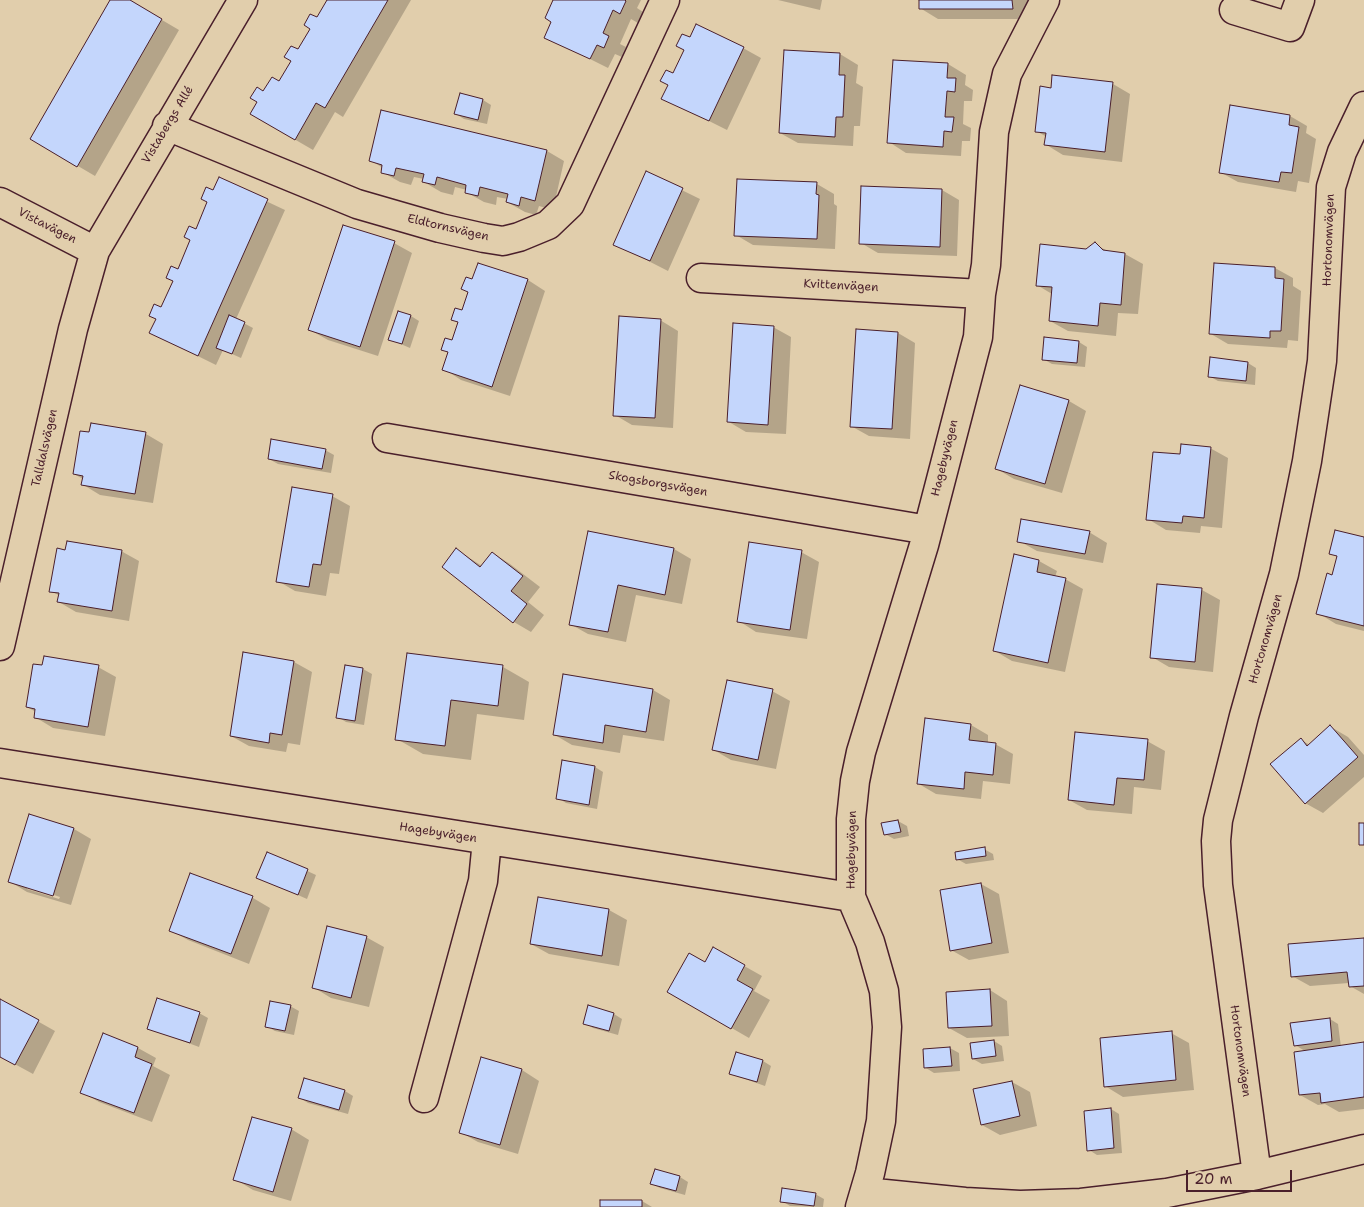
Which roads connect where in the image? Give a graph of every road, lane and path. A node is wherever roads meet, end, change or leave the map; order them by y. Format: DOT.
graph roads {
  1 [pos="243,0"];
  2 [pos="665,0"];
  3 [pos="1045,0"];
  4 [pos="1300,0"];
  5 [pos="1234,10"];
  6 [pos="1364,106"];
  7 [pos="167,126"];
  8 [pos="0,202"];
  9 [pos="95,251"];
  10 [pos="701,278"];
  11 [pos="981,294"];
  12 [pos="387,438"];
  13 [pos="928,530"];
  14 [pos="0,646"];
  15 [pos="0,764"];
  16 [pos="487,840"];
  17 [pos="851,897"];
  18 [pos="424,1098"];
  19 [pos="1364,1149"];
  20 [pos="1257,1175"];
  21 [pos="863,1199"];
  1 -- 7 [label="street, Vistabergs Allé"];
  2 -- 7 [label="street, Eldtornsvägen"];
  3 -- 11 [label="street, Hagebyvägen"];
  4 -- 5 [label="street"];
  6 -- 20 [label="street, Hortonomvägen"];
  7 -- 9 [label="street, Vistabergs Allé"];
  8 -- 9 [label="street, Vistavägen"];
  9 -- 14 [label="street, Talldalsvägen"];
  10 -- 11 [label="street, Kvittenvägen"];
  11 -- 13 [label="street, Hagebyvägen"];
  12 -- 13 [label="street, Skogsborgsvägen"];
  13 -- 17 [label="street, Hagebyvägen"];
  15 -- 16 [label="street, Hagebyvägen"];
  16 -- 17 [label="street, Hagebyvägen"];
  16 -- 18 [label="street"];
  17 -- 21 [label="street"];
  19 -- 20 [label="street"];
  20 -- 21 [label="street"];
}
